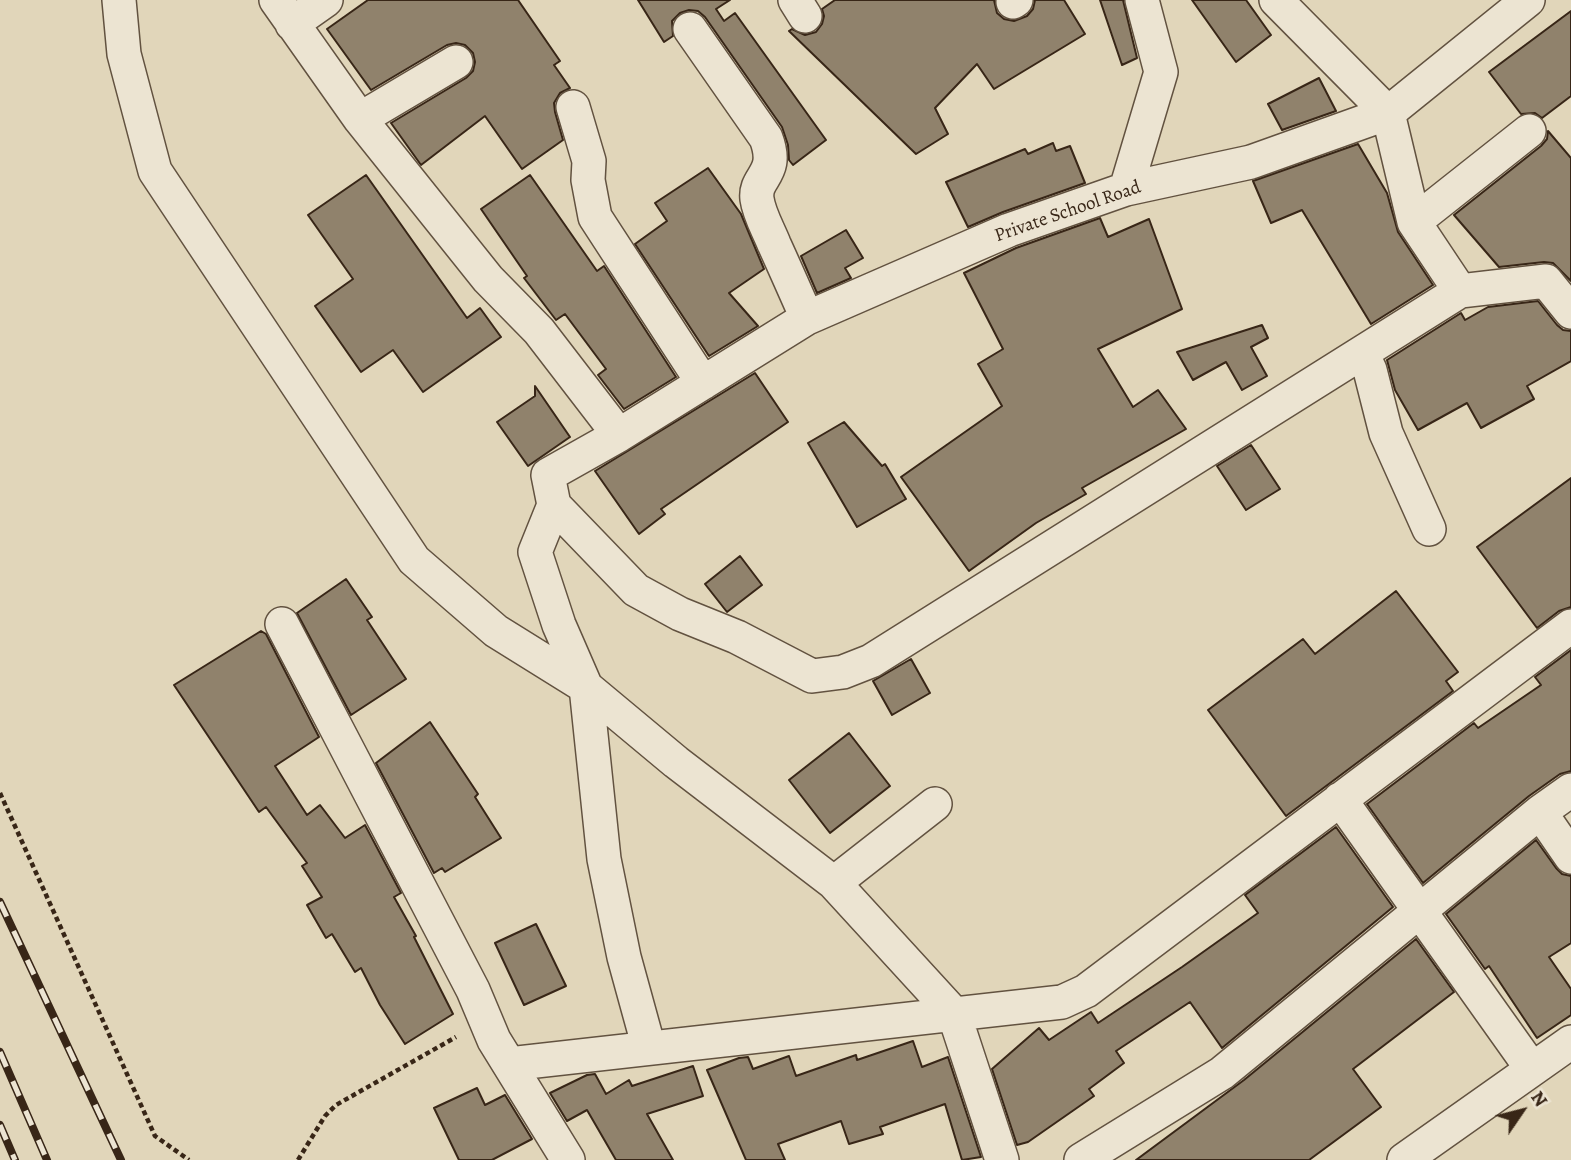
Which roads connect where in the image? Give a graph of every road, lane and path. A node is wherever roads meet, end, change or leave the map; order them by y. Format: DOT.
graph roads {
  1 [pos="119,0"];
  2 [pos="326,0"];
  3 [pos="1142,0"];
  4 [pos="1276,0"];
  5 [pos="1528,0"];
  6 [pos="284,12"];
  7 [pos="690,29"];
  8 [pos="456,62"];
  9 [pos="573,107"];
  10 [pos="1388,113"];
  11 [pos="360,119"];
  12 [pos="1529,131"];
  13 [pos="1126,189"];
  14 [pos="1414,222"];
  15 [pos="1460,291"];
  16 [pos="1571,312"];
  17 [pos="807,318"];
  18 [pos="1362,353"];
  19 [pos="703,383"];
  20 [pos="620,435"];
  21 [pos="554,505"];
  22 [pos="1429,529"];
  23 [pos="282,624"];
  24 [pos="1571,625"];
  25 [pos="586,687"];
  26 [pos="1571,790"];
  27 [pos="0,793"];
  28 [pos="1340,799"];
  29 [pos="935,804"];
  30 [pos="1541,811"];
  31 [pos="1571,857"];
  32 [pos="834,883"];
  33 [pos="1418,910"];
  34 [pos="954,1014"];
  35 [pos="486,1020"];
  36 [pos="1571,1042"];
  37 [pos="649,1048"];
  38 [pos="509,1064"];
  39 [pos="1532,1069"];
  40 [pos="189,1160"];
  41 [pos="298,1160"];
  42 [pos="568,1160"];
  43 [pos="1002,1160"];
  44 [pos="1081,1160"];
  45 [pos="1404,1160"];
  1 -- 25 [label="street"];
  2 -- 6 [label="street"];
  3 -- 13 [label="street"];
  4 -- 10 [label="street"];
  5 -- 10 [label="street, Private School Road"];
  6 -- 11 [label="street"];
  7 -- 17 [label="street"];
  8 -- 11 [label="street"];
  9 -- 19 [label="street"];
  10 -- 13 [label="street, Private School Road"];
  10 -- 14 [label="street"];
  11 -- 20 [label="street"];
  12 -- 14 [label="street"];
  13 -- 17 [label="street, Private School Road"];
  14 -- 15 [label="street"];
  15 -- 16 [label="street"];
  15 -- 18 [label="street"];
  17 -- 19 [label="street, Private School Road"];
  18 -- 21 [label="street"];
  18 -- 22 [label="street"];
  19 -- 20 [label="street, Private School Road"];
  20 -- 21 [label="street, Private School Road"];
  21 -- 25 [label="street"];
  23 -- 35 [label="street"];
  24 -- 28 [label="street"];
  25 -- 32 [label="street"];
  25 -- 37 [label="street"];
  26 -- 30 [label="street"];
  27 -- 40 [label="path"];
  28 -- 33 [label="street"];
  28 -- 34 [label="street"];
  29 -- 32 [label="street"];
  30 -- 31 [label="street"];
  30 -- 33 [label="street"];
  32 -- 34 [label="street"];
  33 -- 39 [label="street"];
  33 -- 44 [label="street"];
  34 -- 37 [label="street"];
  34 -- 43 [label="street"];
  35 -- 38 [label="street"];
  35 -- 41 [label="path"];
  36 -- 39 [label="street"];
  37 -- 38 [label="street"];
  38 -- 42 [label="street"];
  39 -- 45 [label="street"];
}
